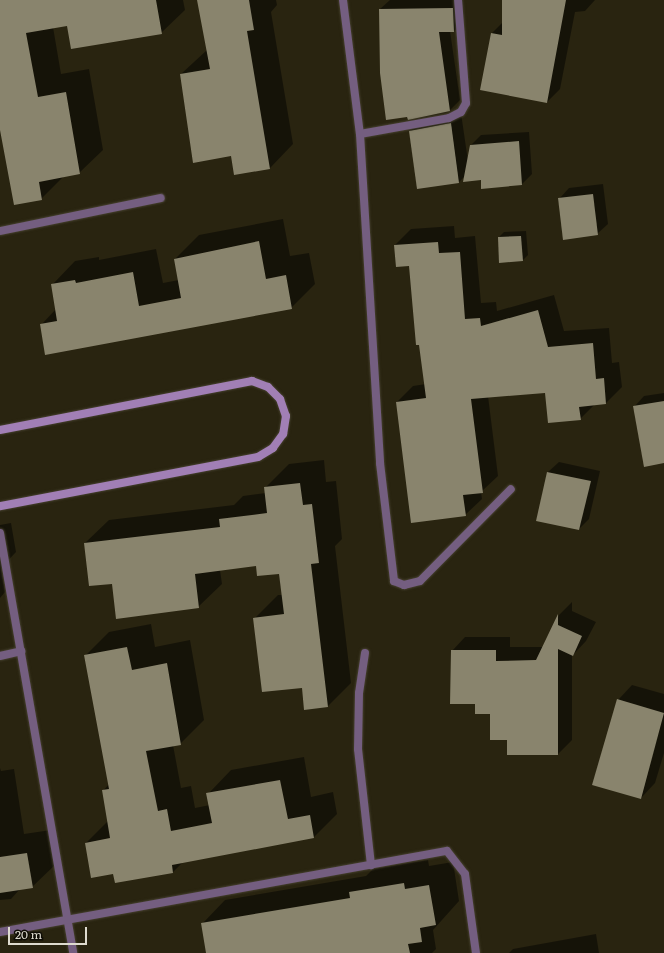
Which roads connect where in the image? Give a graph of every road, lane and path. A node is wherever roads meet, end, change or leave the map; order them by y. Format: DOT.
graph roads {
  1 [pos="343,0"];
  2 [pos="458,0"];
  3 [pos="360,134"];
  4 [pos="161,198"];
  5 [pos="0,231"];
  6 [pos="0,430"];
  7 [pos="511,490"];
  8 [pos="0,506"];
  9 [pos="0,533"];
  10 [pos="21,651"];
  11 [pos="365,653"];
  12 [pos="0,656"];
  13 [pos="371,865"];
  14 [pos="68,921"];
  15 [pos="0,932"];
  16 [pos="74,953"];
  17 [pos="476,953"];
  1 -- 3 [label="street"];
  2 -- 3 [label="street"];
  3 -- 7 [label="street"];
  4 -- 5 [label="street"];
  6 -- 8 [label="street"];
  9 -- 10 [label="street"];
  10 -- 12 [label="street"];
  10 -- 14 [label="street"];
  11 -- 13 [label="street"];
  13 -- 14 [label="street"];
  13 -- 17 [label="street"];
  14 -- 15 [label="street"];
  14 -- 16 [label="street"];
}
